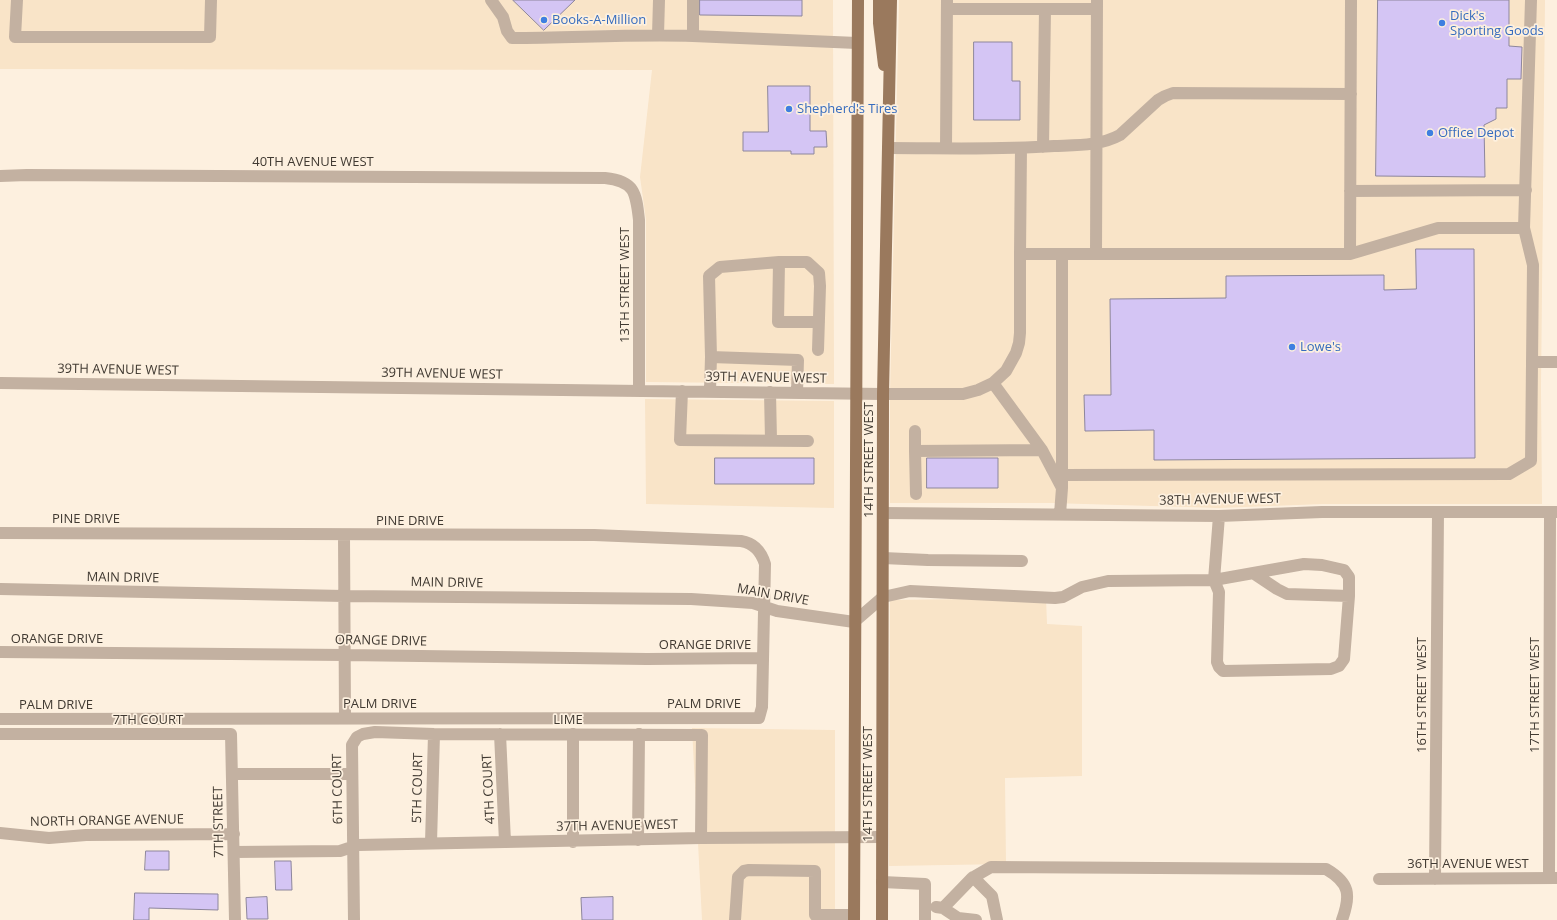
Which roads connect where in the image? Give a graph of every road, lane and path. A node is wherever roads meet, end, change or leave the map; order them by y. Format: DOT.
graph roads {
  1 [pos="17,0"];
  2 [pos="211,0"];
  3 [pos="492,0"];
  4 [pos="659,0"];
  5 [pos="693,0"];
  6 [pos="858,0"];
  7 [pos="879,0"];
  8 [pos="892,0"];
  9 [pos="1351,0"];
  10 [pos="1531,0"];
  11 [pos="947,4"];
  12 [pos="1097,5"];
  13 [pos="1045,9"];
  14 [pos="658,35"];
  15 [pos="693,36"];
  16 [pos="857,43"];
  17 [pos="1351,94"];
  18 [pos="889,104"];
  19 [pos="1096,143"];
  20 [pos="1043,147"];
  21 [pos="888,148"];
  22 [pos="946,148"];
  23 [pos="1021,148"];
  24 [pos="0,176"];
  25 [pos="626,183"];
  26 [pos="1526,190"];
  27 [pos="1350,191"];
  28 [pos="1524,228"];
  29 [pos="1020,254"];
  30 [pos="1062,254"];
  31 [pos="1096,254"];
  32 [pos="1350,254"];
  33 [pos="779,262"];
  34 [pos="819,322"];
  35 [pos="818,350"];
  36 [pos="711,357"];
  37 [pos="1532,362"];
  38 [pos="1557,362"];
  39 [pos="0,383"];
  40 [pos="993,383"];
  41 [pos="639,390"];
  42 [pos="682,391"];
  43 [pos="710,391"];
  44 [pos="770,392"];
  45 [pos="797,392"];
  46 [pos="856,393"];
  47 [pos="883,394"];
  48 [pos="915,431"];
  49 [pos="771,440"];
  50 [pos="808,442"];
  51 [pos="1042,450"];
  52 [pos="915,451"];
  53 [pos="1062,481"];
  54 [pos="916,494"];
  55 [pos="1438,512"];
  56 [pos="1553,512"];
  57 [pos="883,513"];
  58 [pos="1060,514"];
  59 [pos="1219,516"];
  60 [pos="0,532"];
  61 [pos="344,535"];
  62 [pos="883,558"];
  63 [pos="1022,561"];
  64 [pos="1253,573"];
  65 [pos="1214,580"];
  66 [pos="0,589"];
  67 [pos="344,596"];
  68 [pos="1349,596"];
  69 [pos="883,597"];
  70 [pos="763,607"];
  71 [pos="854,622"];
  72 [pos="0,652"];
  73 [pos="345,655"];
  74 [pos="762,658"];
  75 [pos="345,718"];
  76 [pos="760,718"];
  77 [pos="0,720"];
  78 [pos="0,734"];
  79 [pos="434,734"];
  80 [pos="500,734"];
  81 [pos="573,734"];
  82 [pos="639,734"];
  83 [pos="232,774"];
  84 [pos="352,774"];
  85 [pos="0,833"];
  86 [pos="234,834"];
  87 [pos="854,837"];
  88 [pos="881,837"];
  89 [pos="701,838"];
  90 [pos="638,840"];
  91 [pos="505,842"];
  92 [pos="573,842"];
  93 [pos="431,843"];
  94 [pos="353,846"];
  95 [pos="234,852"];
  96 [pos="973,877"];
  97 [pos="1553,878"];
  98 [pos="1379,879"];
  99 [pos="1435,879"];
  100 [pos="882,882"];
  101 [pos="925,906"];
  102 [pos="943,908"];
  103 [pos="815,917"];
  104 [pos="854,917"];
  105 [pos="235,920"];
  106 [pos="354,920"];
  107 [pos="735,920"];
  108 [pos="882,920"];
  109 [pos="925,920"];
  110 [pos="976,920"];
  111 [pos="997,920"];
  112 [pos="1342,920"];
  1 -- 2 [label="street"];
  3 -- 14 [label="street"];
  4 -- 14 [label="street"];
  5 -- 15 [label="street"];
  6 -- 16 [label="main road, 14TH STREET WEST"];
  7 -- 18 [label="main road"];
  8 -- 18 [label="main road, 14TH STREET WEST"];
  9 -- 17 [label="street"];
  10 -- 26 [label="street"];
  11 -- 13 [label="street"];
  11 -- 22 [label="street"];
  12 -- 13 [label="street"];
  12 -- 19 [label="street"];
  13 -- 20 [label="street"];
  14 -- 15 [label="street"];
  15 -- 16 [label="street"];
  16 -- 46 [label="main road, 14TH STREET WEST"];
  17 -- 19 [label="street"];
  17 -- 27 [label="street"];
  18 -- 21 [label="main road, 14TH STREET WEST"];
  19 -- 20 [label="street"];
  19 -- 31 [label="street"];
  20 -- 23 [label="street"];
  21 -- 22 [label="street"];
  21 -- 47 [label="main road, 14TH STREET WEST"];
  22 -- 23 [label="street"];
  23 -- 29 [label="street"];
  24 -- 25 [label="street, 40TH AVENUE WEST"];
  25 -- 41 [label="street, 13TH STREET WEST"];
  26 -- 27 [label="street"];
  26 -- 28 [label="street"];
  27 -- 32 [label="street"];
  28 -- 32 [label="street"];
  28 -- 37 [label="street"];
  29 -- 30 [label="street"];
  29 -- 40 [label="street"];
  30 -- 31 [label="street"];
  30 -- 53 [label="street"];
  31 -- 32 [label="street"];
  33 -- 34 [label="street"];
  33 -- 34 [label="street"];
  33 -- 36 [label="street"];
  34 -- 35 [label="street"];
  36 -- 43 [label="street"];
  36 -- 45 [label="street"];
  37 -- 38 [label="street"];
  37 -- 53 [label="street"];
  39 -- 41 [label="street, 39TH AVENUE WEST"];
  40 -- 47 [label="street, 39TH AVENUE WEST"];
  40 -- 51 [label="street"];
  41 -- 42 [label="street, 39TH AVENUE WEST"];
  42 -- 43 [label="street, 39TH AVENUE WEST"];
  42 -- 49 [label="street"];
  43 -- 44 [label="street, 39TH AVENUE WEST"];
  44 -- 45 [label="street, 39TH AVENUE WEST"];
  44 -- 49 [label="street"];
  45 -- 46 [label="street, 39TH AVENUE WEST"];
  46 -- 47 [label="street, 39TH AVENUE WEST"];
  46 -- 71 [label="main road, 14TH STREET WEST"];
  47 -- 57 [label="main road, 14TH STREET WEST"];
  48 -- 52 [label="street"];
  49 -- 50 [label="street"];
  51 -- 52 [label="street"];
  51 -- 53 [label="street"];
  52 -- 54 [label="street"];
  53 -- 58 [label="street"];
  55 -- 56 [label="street, 38TH AVENUE WEST"];
  55 -- 59 [label="street, 38TH AVENUE WEST"];
  55 -- 99 [label="street, 16TH STREET WEST"];
  56 -- 97 [label="street, 17TH STREET WEST"];
  57 -- 58 [label="street, 38TH AVENUE WEST"];
  57 -- 62 [label="main road, 14TH STREET WEST"];
  58 -- 59 [label="street, 38TH AVENUE WEST"];
  59 -- 65 [label="street"];
  60 -- 61 [label="street, PINE DRIVE"];
  61 -- 67 [label="street"];
  61 -- 70 [label="street, PINE DRIVE"];
  62 -- 63 [label="street"];
  62 -- 69 [label="main road, 14TH STREET WEST"];
  64 -- 65 [label="street"];
  64 -- 68 [label="street"];
  64 -- 68 [label="street"];
  65 -- 68 [label="street"];
  65 -- 69 [label="street"];
  66 -- 67 [label="street, MAIN DRIVE"];
  67 -- 70 [label="street, MAIN DRIVE"];
  67 -- 73 [label="street"];
  69 -- 71 [label="street"];
  69 -- 88 [label="main road, 14TH STREET WEST"];
  70 -- 71 [label="street, MAIN DRIVE"];
  70 -- 74 [label="street, PINE DRIVE"];
  71 -- 87 [label="main road, 14TH STREET WEST"];
  72 -- 73 [label="street, ORANGE DRIVE"];
  73 -- 74 [label="street, ORANGE DRIVE"];
  73 -- 75 [label="street"];
  74 -- 76 [label="street, PINE DRIVE"];
  75 -- 76 [label="street, PALM DRIVE"];
  75 -- 77 [label="street, PALM DRIVE"];
  78 -- 83 [label="street, 7TH COURT"];
  79 -- 80 [label="street, LIME"];
  79 -- 84 [label="street, 6TH COURT"];
  79 -- 93 [label="street, 5TH COURT"];
  80 -- 81 [label="street, LIME"];
  80 -- 91 [label="street, 4TH COURT"];
  81 -- 82 [label="street, LIME"];
  81 -- 92 [label="street"];
  82 -- 89 [label="street, LIME"];
  82 -- 90 [label="street"];
  83 -- 84 [label="street"];
  83 -- 86 [label="street, 7TH STREET"];
  84 -- 94 [label="street, 6TH COURT"];
  85 -- 86 [label="street, NORTH ORANGE AVENUE"];
  86 -- 95 [label="street, 7TH STREET"];
  87 -- 88 [label="street, 37TH AVENUE WEST"];
  87 -- 89 [label="street, 37TH AVENUE WEST"];
  87 -- 104 [label="main road, 14TH STREET WEST"];
  88 -- 100 [label="main road, 14TH STREET WEST"];
  89 -- 90 [label="street, 37TH AVENUE WEST"];
  90 -- 92 [label="street, 37TH AVENUE WEST"];
  91 -- 92 [label="street, 37TH AVENUE WEST"];
  91 -- 93 [label="street, 37TH AVENUE WEST"];
  93 -- 94 [label="street, 37TH AVENUE WEST"];
  94 -- 95 [label="street, 37TH AVENUE WEST"];
  94 -- 106 [label="street, 6TH COURT"];
  95 -- 105 [label="street, 7TH STREET"];
  96 -- 102 [label="street"];
  96 -- 111 [label="street"];
  96 -- 112 [label="street"];
  97 -- 99 [label="street, 36TH AVENUE WEST"];
  98 -- 99 [label="street, 36TH AVENUE WEST"];
  100 -- 101 [label="street"];
  100 -- 108 [label="main road, 14TH STREET WEST"];
  101 -- 102 [label="street"];
  101 -- 109 [label="street"];
  102 -- 110 [label="street"];
  103 -- 104 [label="street"];
  103 -- 107 [label="street"];
}
